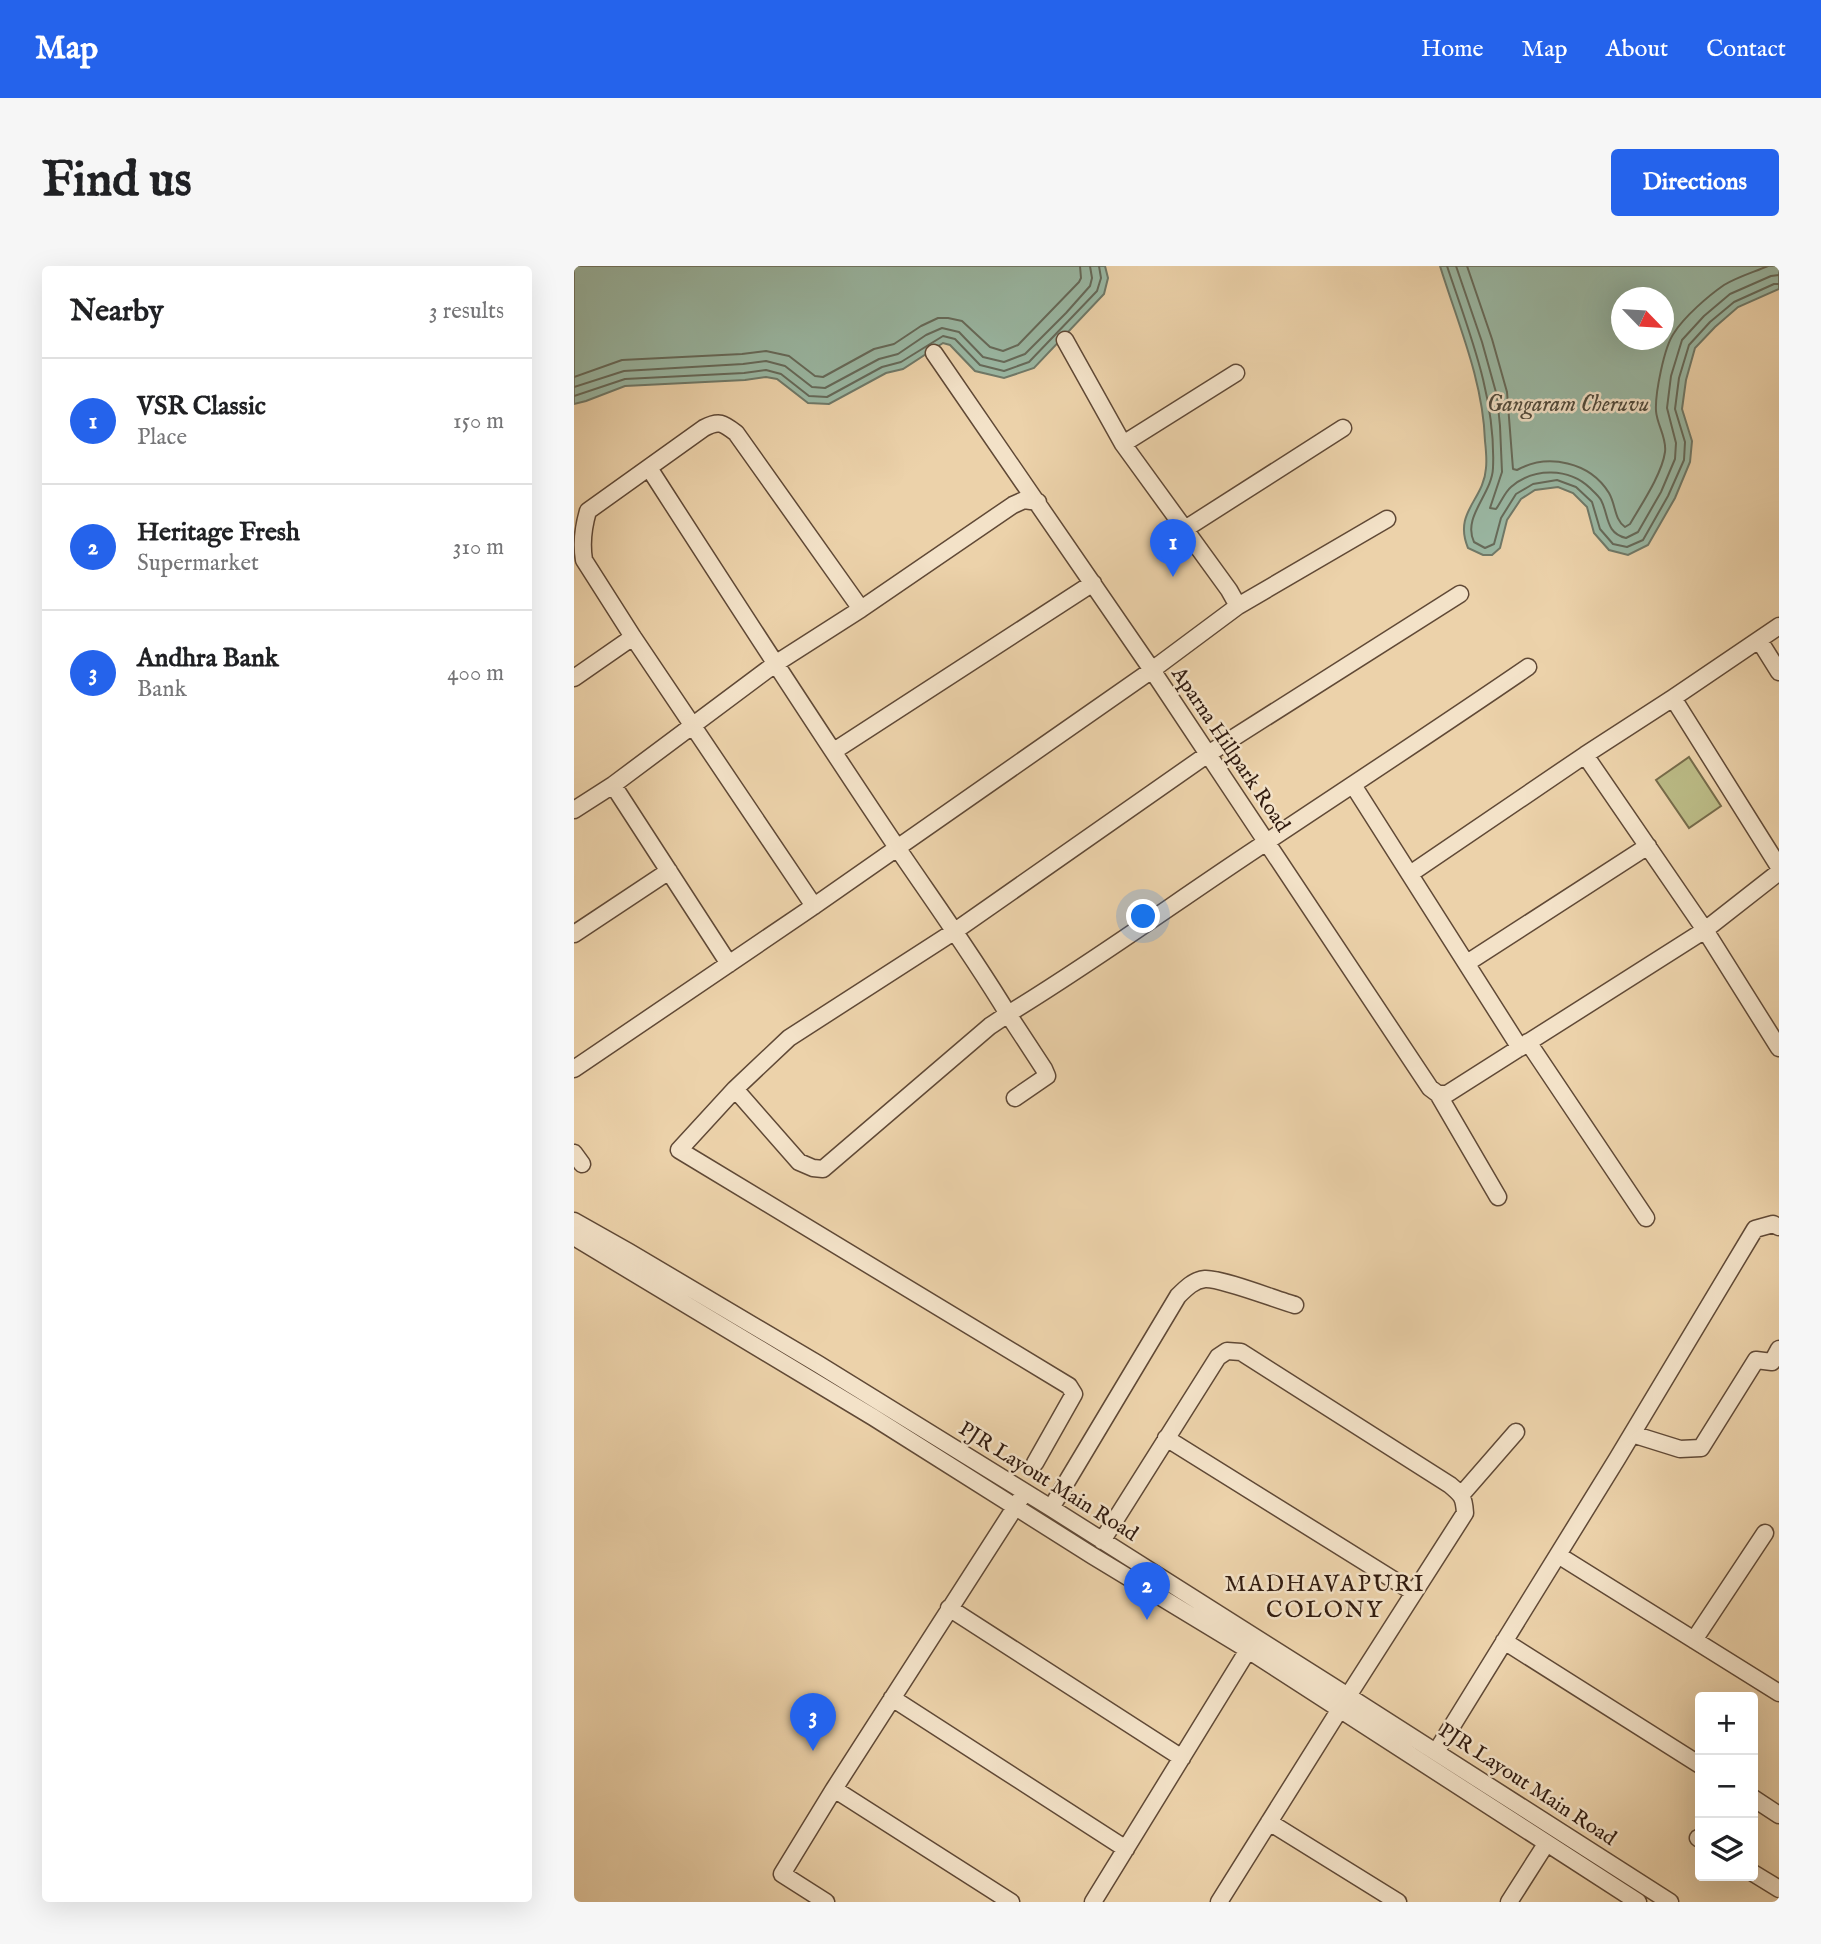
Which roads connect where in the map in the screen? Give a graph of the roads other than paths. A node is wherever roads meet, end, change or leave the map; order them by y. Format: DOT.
graph roads {
  1 [pos="1065,340"];
  2 [pos="934,353"];
  3 [pos="1236,373"];
  4 [pos="1343,428"];
  5 [pos="1124,444"];
  6 [pos="649,468"];
  7 [pos="1038,502"];
  8 [pos="1387,519"];
  9 [pos="1185,529"];
  10 [pos="1093,583"];
  11 [pos="1460,594"];
  12 [pos="1238,606"];
  13 [pos="861,609"];
  14 [pos="1779,626"];
  15 [pos="633,637"];
  16 [pos="1759,640"];
  17 [pos="775,664"];
  18 [pos="1528,667"];
  19 [pos="1152,670"];
  20 [pos="1779,672"];
  21 [pos="574,678"];
  22 [pos="1673,698"];
  23 [pos="694,726"];
  24 [pos="834,751"];
  25 [pos="1208,754"];
  26 [pos="1585,755"];
  27 [pos="613,785"];
  28 [pos="1353,785"];
  29 [pos="574,810"];
  30 [pos="1266,841"];
  31 [pos="896,846"];
  32 [pos="1648,846"];
  33 [pos="1779,869"];
  34 [pos="668,871"];
  35 [pos="1410,874"];
  36 [pos="814,906"];
  37 [pos="1705,930"];
  38 [pos="955,931"];
  39 [pos="574,934"];
  40 [pos="1467,962"];
  41 [pos="729,964"];
  42 [pos="1008,1014"];
  43 [pos="1524,1045"];
  44 [pos="1779,1048"];
  45 [pos="574,1069"];
  46 [pos="735,1089"];
  47 [pos="1438,1094"];
  48 [pos="1015,1098"];
  49 [pos="1498,1198"];
  50 [pos="1646,1218"];
  51 [pos="574,1221"];
  52 [pos="1779,1227"];
  53 [pos="574,1237"];
  54 [pos="1295,1305"];
  55 [pos="1779,1349"];
  56 [pos="1516,1432"];
  57 [pos="1632,1434"];
  58 [pos="1166,1438"];
  59 [pos="1035,1463"];
  60 [pos="1025,1492"];
  61 [pos="1462,1494"];
  62 [pos="1016,1507"];
  63 [pos="1051,1508"];
  64 [pos="1765,1533"];
  65 [pos="1102,1542"];
  66 [pos="1558,1555"];
  67 [pos="1413,1592"];
  68 [pos="949,1608"];
  69 [pos="1694,1640"];
  70 [pos="1504,1641"];
  71 [pos="1248,1650"];
  72 [pos="1779,1693"];
  73 [pos="892,1698"];
  74 [pos="1344,1702"];
  75 [pos="1378,1724"];
  76 [pos="1436,1752"];
  77 [pos="1182,1758"];
  78 [pos="1695,1762"];
  79 [pos="834,1789"];
  80 [pos="1758,1801"];
  81 [pos="1779,1815"];
  82 [pos="1269,1822"];
  83 [pos="1546,1844"];
  84 [pos="1126,1849"];
  85 [pos="1758,1876"];
  86 [pos="1777,1889"];
  87 [pos="1005,1901"];
  88 [pos="826,1902"];
  89 [pos="1093,1902"];
  90 [pos="1219,1902"];
  91 [pos="1398,1902"];
  92 [pos="1509,1902"];
  93 [pos="1638,1902"];
  94 [pos="1670,1902"];
  95 [pos="1767,1902"];
  1 -- 5 [label="street"];
  2 -- 7 [label="street"];
  3 -- 5 [label="street"];
  4 -- 9 [label="street"];
  5 -- 9 [label="street"];
  6 -- 13 [label="street"];
  6 -- 15 [label="street"];
  6 -- 17 [label="street"];
  7 -- 10 [label="street"];
  7 -- 13 [label="street"];
  8 -- 12 [label="street"];
  9 -- 12 [label="street"];
  10 -- 19 [label="street"];
  10 -- 24 [label="street"];
  11 -- 25 [label="street"];
  12 -- 19 [label="street"];
  13 -- 17 [label="street"];
  14 -- 16 [label="street"];
  15 -- 21 [label="street"];
  15 -- 23 [label="street"];
  16 -- 20 [label="street"];
  16 -- 22 [label="street"];
  17 -- 23 [label="street"];
  17 -- 24 [label="street"];
  18 -- 28 [label="street"];
  19 -- 25 [label="street, Aparna Hillpark Road"];
  19 -- 31 [label="street, Aparna Hillpark Road"];
  22 -- 26 [label="street"];
  22 -- 33 [label="street"];
  23 -- 27 [label="street"];
  23 -- 36 [label="street"];
  24 -- 31 [label="street"];
  25 -- 30 [label="street, Aparna Hillpark Road"];
  25 -- 38 [label="street"];
  26 -- 32 [label="street"];
  26 -- 35 [label="street"];
  27 -- 29 [label="street"];
  27 -- 34 [label="street"];
  28 -- 30 [label="street"];
  28 -- 35 [label="street"];
  30 -- 42 [label="street"];
  30 -- 47 [label="street, Aparna Hillpark Road"];
  31 -- 36 [label="street, Aparna Hillpark Road"];
  31 -- 38 [label="street"];
  32 -- 37 [label="street"];
  32 -- 40 [label="street"];
  33 -- 37 [label="street"];
  34 -- 39 [label="street"];
  34 -- 41 [label="street"];
  35 -- 40 [label="street"];
  36 -- 41 [label="street, Aparna Hillpark Road"];
  37 -- 43 [label="street"];
  37 -- 44 [label="street"];
  38 -- 42 [label="street"];
  38 -- 46 [label="street"];
  40 -- 43 [label="street"];
  41 -- 45 [label="street, Aparna Hillpark Road"];
  42 -- 46 [label="street"];
  42 -- 48 [label="street"];
  43 -- 47 [label="street"];
  43 -- 50 [label="street"];
  46 -- 59 [label="street"];
  47 -- 49 [label="street, Aparna Hillpark Road"];
  51 -- 60 [label="street, PJR Layout Main Road"];
  52 -- 57 [label="street"];
  53 -- 62 [label="street"];
  54 -- 63 [label="street"];
  55 -- 57 [label="street"];
  56 -- 61 [label="street"];
  57 -- 66 [label="street"];
  58 -- 61 [label="street"];
  58 -- 65 [label="street"];
  58 -- 67 [label="street"];
  60 -- 62 [label="street"];
  60 -- 63 [label="street, PJR Layout Main Road"];
  61 -- 67 [label="street"];
  62 -- 68 [label="street"];
  62 -- 71 [label="street"];
  63 -- 65 [label="street, PJR Layout Main Road"];
  64 -- 69 [label="street"];
  65 -- 74 [label="street, PJR Layout Main Road"];
  66 -- 69 [label="street"];
  66 -- 70 [label="street"];
  67 -- 74 [label="street"];
  68 -- 73 [label="street"];
  68 -- 77 [label="street"];
  69 -- 72 [label="street"];
  70 -- 76 [label="street"];
  70 -- 78 [label="street"];
  71 -- 74 [label="street"];
  71 -- 77 [label="street"];
  73 -- 79 [label="street"];
  73 -- 84 [label="street"];
  74 -- 75 [label="street, PJR Layout Main Road"];
  74 -- 82 [label="street"];
  75 -- 76 [label="street, PJR Layout Main Road"];
  75 -- 83 [label="street"];
  76 -- 94 [label="street, PJR Layout Main Road"];
  77 -- 84 [label="street"];
  79 -- 87 [label="street"];
  79 -- 88 [label="street"];
  80 -- 81 [label="street"];
  82 -- 90 [label="street"];
  82 -- 91 [label="street"];
  83 -- 92 [label="street"];
  83 -- 93 [label="street"];
  84 -- 89 [label="street"];
  85 -- 86 [label="street"];
  86 -- 95 [label="street"];
}
